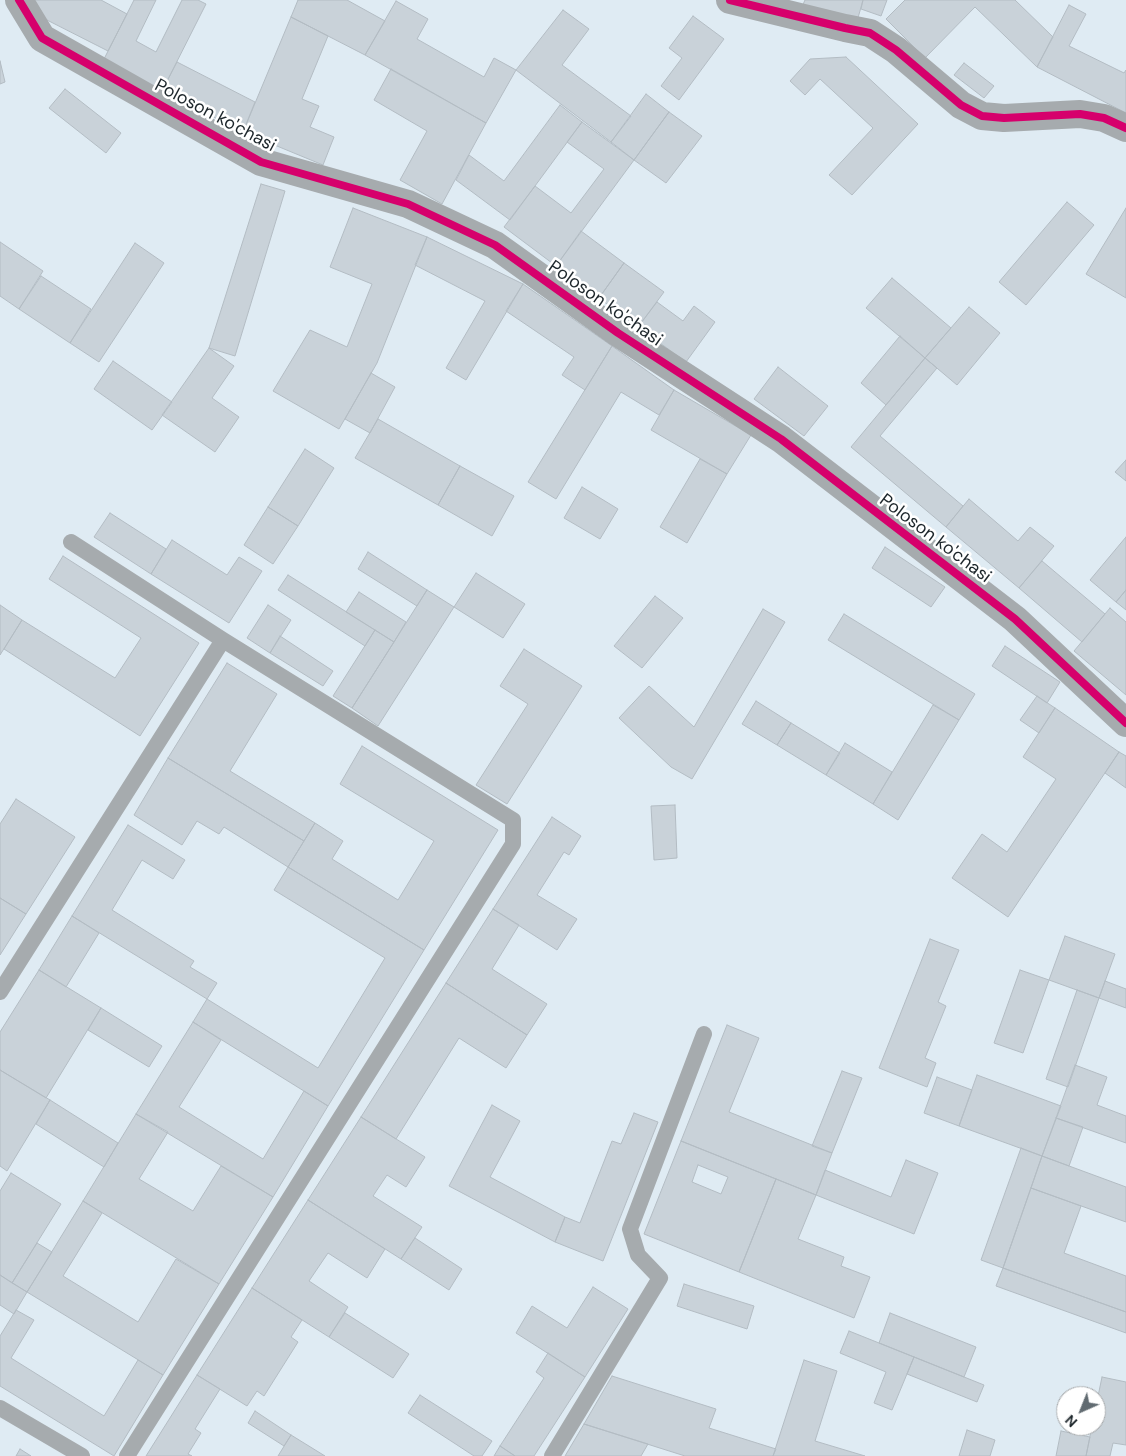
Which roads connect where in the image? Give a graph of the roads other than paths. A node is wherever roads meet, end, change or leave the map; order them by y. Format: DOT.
graph roads {
  1 [pos="19,0"];
  2 [pos="730,0"];
  3 [pos="1126,128"];
  4 [pos="72,542"];
  5 [pos="222,640"];
  6 [pos="1126,723"];
  7 [pos="0,992"];
  8 [pos="704,1034"];
  9 [pos="0,1408"];
  10 [pos="82,1456"];
  11 [pos="127,1456"];
  12 [pos="552,1456"];
  1 -- 6 [label="street, Poloson ko'chasi"];
  2 -- 3 [label="street"];
  4 -- 5 [label="lane"];
  5 -- 7 [label="lane"];
  5 -- 11 [label="lane"];
  8 -- 12 [label="lane"];
  9 -- 10 [label="lane"];
}
